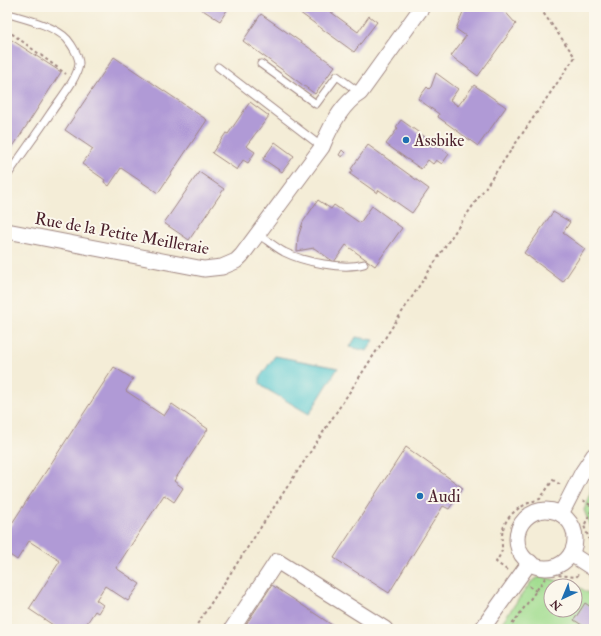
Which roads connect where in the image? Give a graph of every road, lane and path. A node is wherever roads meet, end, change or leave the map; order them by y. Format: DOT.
graph roads {
  1 [pos="422,7"];
  2 [pos="539,7"];
  3 [pos="7,14"];
  4 [pos="7,30"];
  5 [pos="262,64"];
  6 [pos="218,67"];
  7 [pos="73,79"];
  8 [pos="360,93"];
  9 [pos="322,147"];
  10 [pos="7,176"];
  11 [pos="7,231"];
  12 [pos="258,234"];
  13 [pos="364,264"];
  14 [pos="594,455"];
  15 [pos="573,493"];
  16 [pos="593,506"];
  17 [pos="561,514"];
  18 [pos="594,551"];
  19 [pos="570,554"];
  20 [pos="530,562"];
  21 [pos="590,567"];
  22 [pos="519,578"];
  23 [pos="536,591"];
  24 [pos="194,629"];
  25 [pos="232,629"];
  26 [pos="385,629"];
  27 [pos="482,629"];
  28 [pos="509,629"];
  1 -- 8 [label="street"];
  2 -- 24 [label="path"];
  3 -- 7 [label="lane"];
  4 -- 7 [label="path"];
  5 -- 8 [label="lane"];
  6 -- 9 [label="lane"];
  7 -- 10 [label="lane"];
  8 -- 9 [label="street"];
  9 -- 12 [label="street"];
  11 -- 12 [label="street, Rue de la Petite Meilleraie"];
  12 -- 13 [label="lane"];
  14 -- 15 [label="street"];
  15 -- 16 [label="path"];
  15 -- 17 [label="street"];
  15 -- 22 [label="path"];
  16 -- 18 [label="path"];
  17 -- 19 [label="street"];
  17 -- 20 [label="street"];
  19 -- 20 [label="street"];
  19 -- 21 [label="street"];
  20 -- 22 [label="street"];
  21 -- 23 [label="path"];
  22 -- 23 [label="path"];
  22 -- 27 [label="street"];
  23 -- 28 [label="path"];
  25 -- 26 [label="street"];
}
